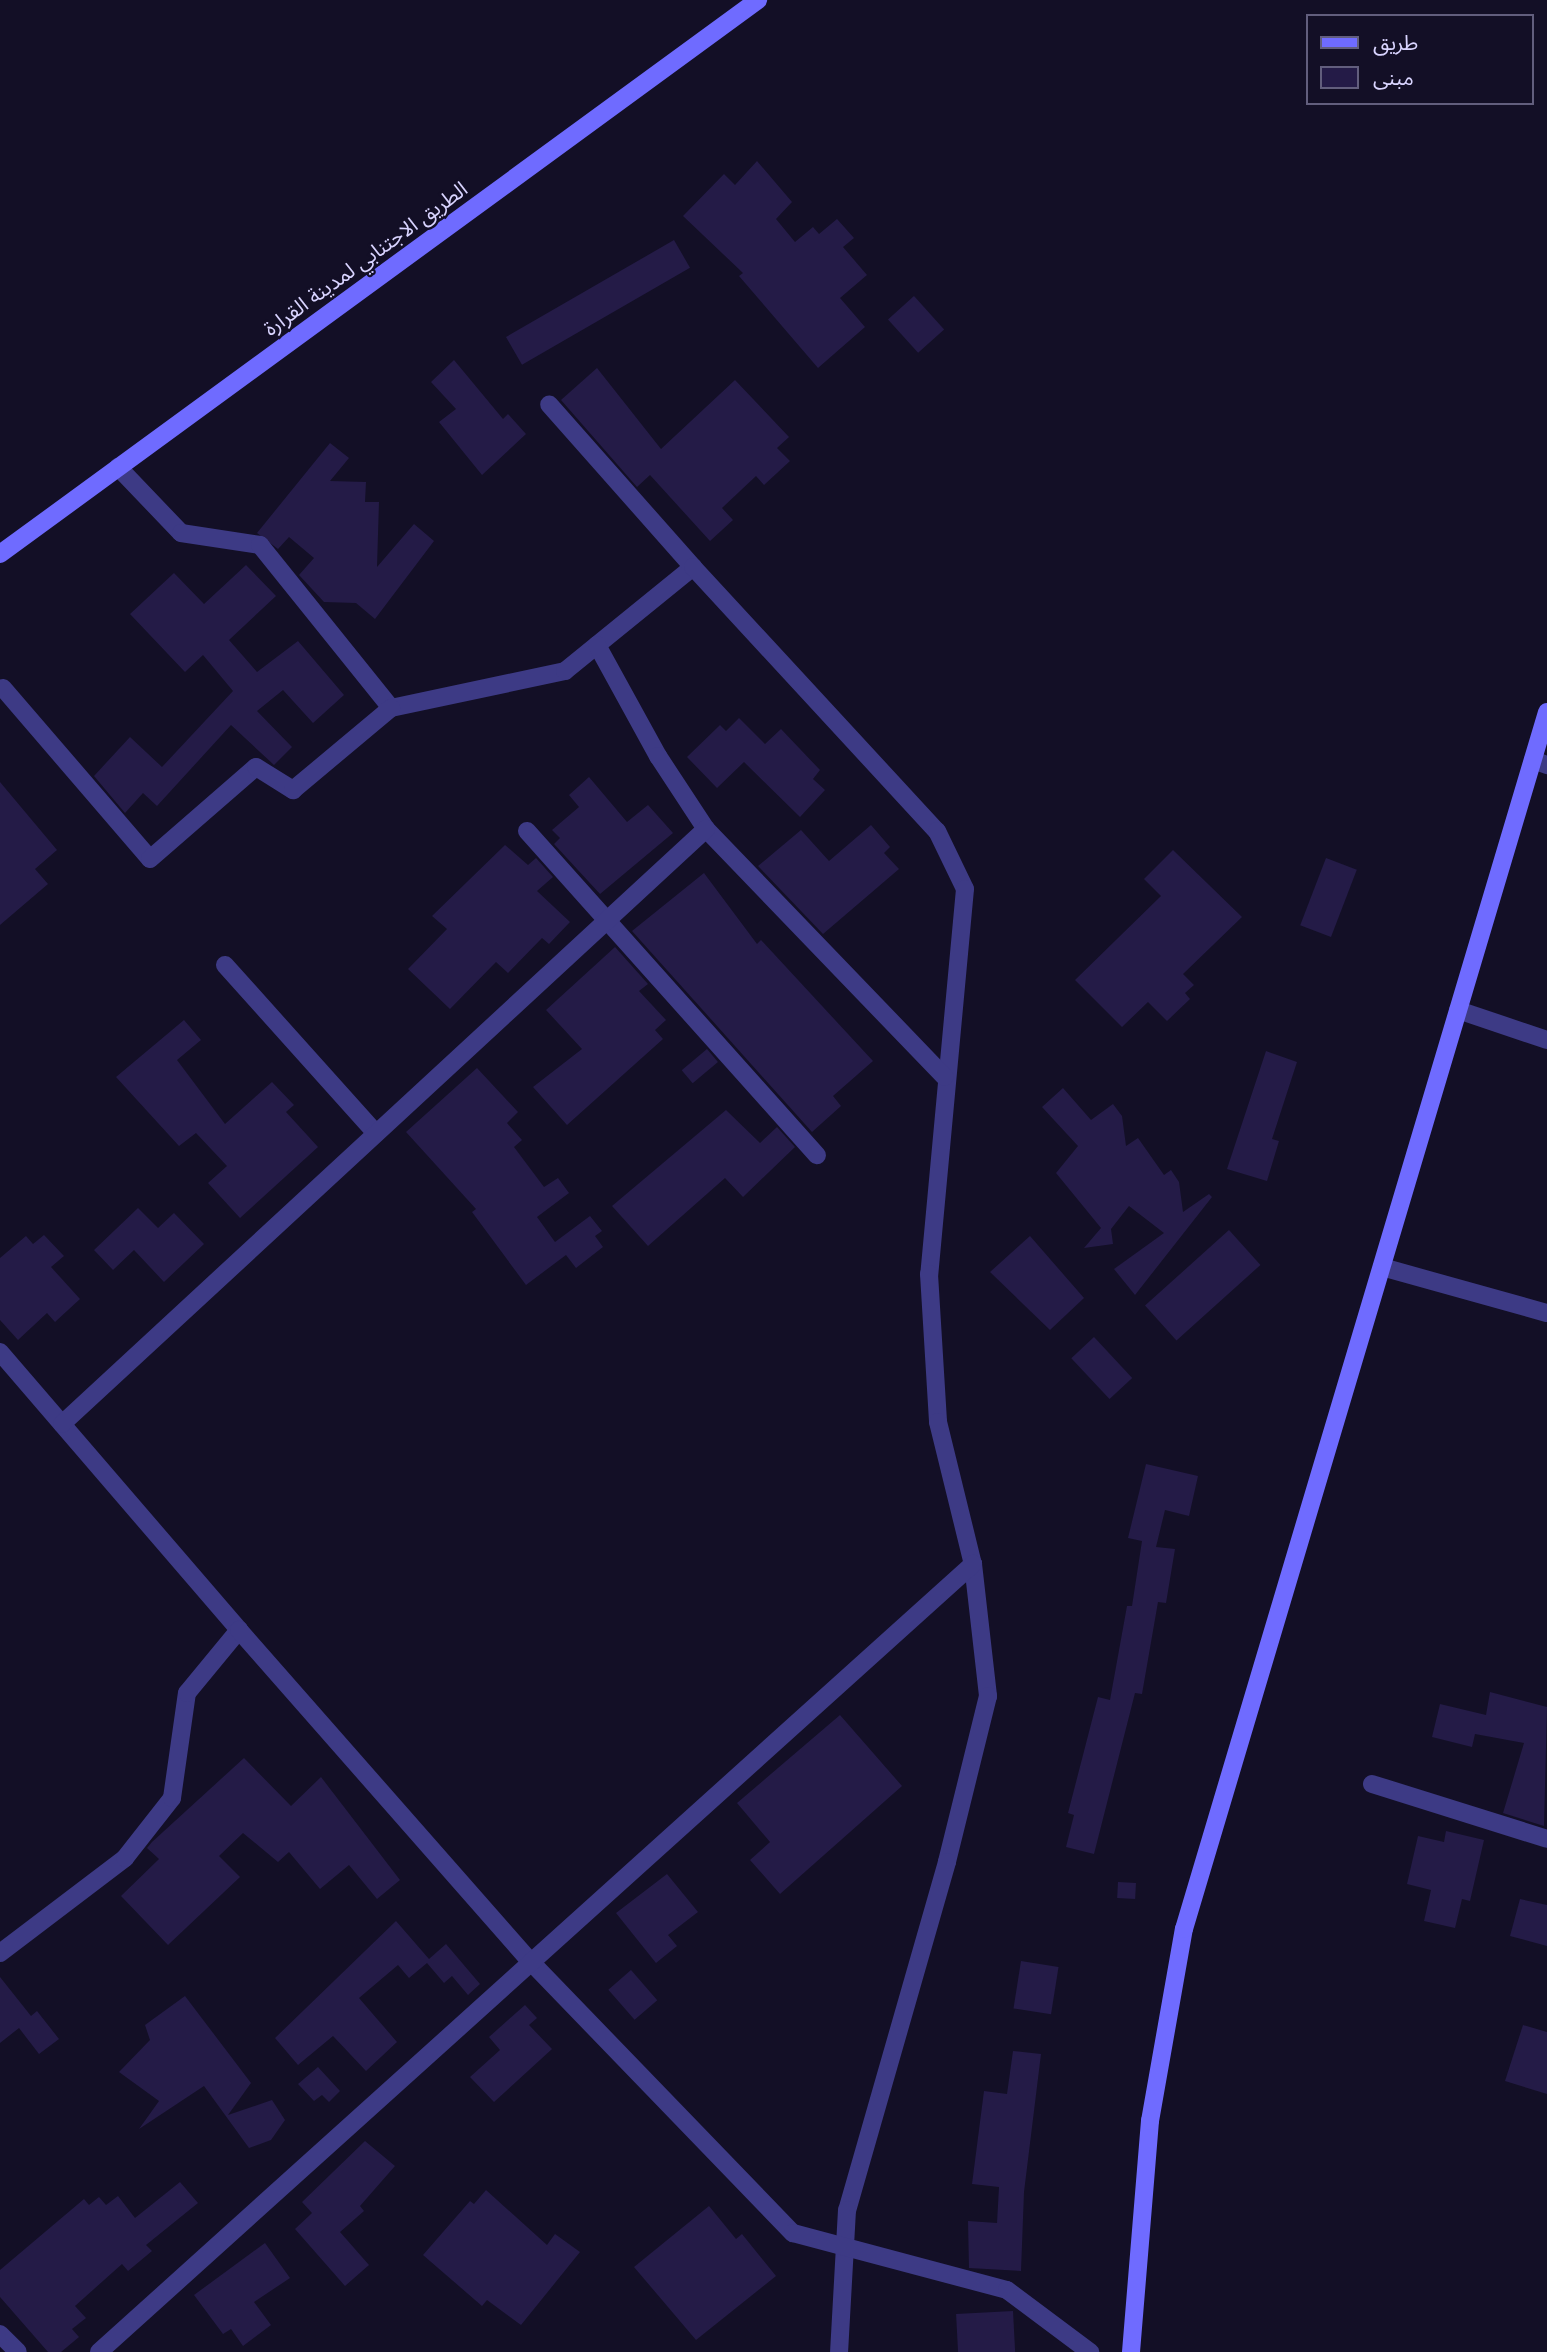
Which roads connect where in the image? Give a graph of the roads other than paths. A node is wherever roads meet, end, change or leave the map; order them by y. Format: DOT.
graph roads {
  1 [pos="758,0"];
  2 [pos="549,404"];
  3 [pos="118,467"];
  4 [pos="0,554"];
  5 [pos="693,567"];
  6 [pos="597,645"];
  7 [pos="3,688"];
  8 [pos="391,708"];
  9 [pos="1547,712"];
  10 [pos="1540,762"];
  11 [pos="706,829"];
  12 [pos="527,831"];
  13 [pos="608,919"];
  14 [pos="225,965"];
  15 [pos="1458,1010"];
  16 [pos="1547,1040"];
  17 [pos="944,1077"];
  18 [pos="376,1133"];
  19 [pos="817,1156"];
  20 [pos="1382,1267"];
  21 [pos="1547,1314"];
  22 [pos="0,1352"];
  23 [pos="62,1424"];
  24 [pos="973,1564"];
  25 [pos="239,1630"];
  26 [pos="1372,1784"];
  27 [pos="1547,1839"];
  28 [pos="0,1953"];
  29 [pos="531,1962"];
  30 [pos="845,2244"];
  31 [pos="0,2334"];
  32 [pos="18,2352"];
  33 [pos="99,2352"];
  34 [pos="839,2352"];
  35 [pos="1090,2352"];
  36 [pos="1131,2352"];
  1 -- 3 [label="main road, الطريق الاجتنابي لمدينة القرارة"];
  2 -- 5 [label="street"];
  3 -- 4 [label="main road, الطريق الاجتنابي لمدينة القرارة"];
  3 -- 8 [label="street"];
  5 -- 6 [label="street"];
  5 -- 17 [label="street"];
  6 -- 8 [label="street"];
  6 -- 11 [label="street"];
  7 -- 8 [label="street"];
  9 -- 10 [label="main road"];
  10 -- 15 [label="main road"];
  11 -- 13 [label="street"];
  11 -- 17 [label="street"];
  12 -- 13 [label="street"];
  13 -- 18 [label="street"];
  13 -- 19 [label="street"];
  14 -- 18 [label="street"];
  15 -- 16 [label="street"];
  15 -- 20 [label="main road"];
  17 -- 24 [label="street"];
  18 -- 23 [label="street"];
  20 -- 21 [label="street"];
  20 -- 36 [label="main road"];
  22 -- 23 [label="street"];
  23 -- 25 [label="street"];
  24 -- 29 [label="street"];
  24 -- 30 [label="street"];
  25 -- 28 [label="street"];
  25 -- 29 [label="street"];
  26 -- 27 [label="street"];
  29 -- 30 [label="street"];
  29 -- 33 [label="street"];
  30 -- 34 [label="street"];
  30 -- 35 [label="street"];
  31 -- 32 [label="street"];
}
